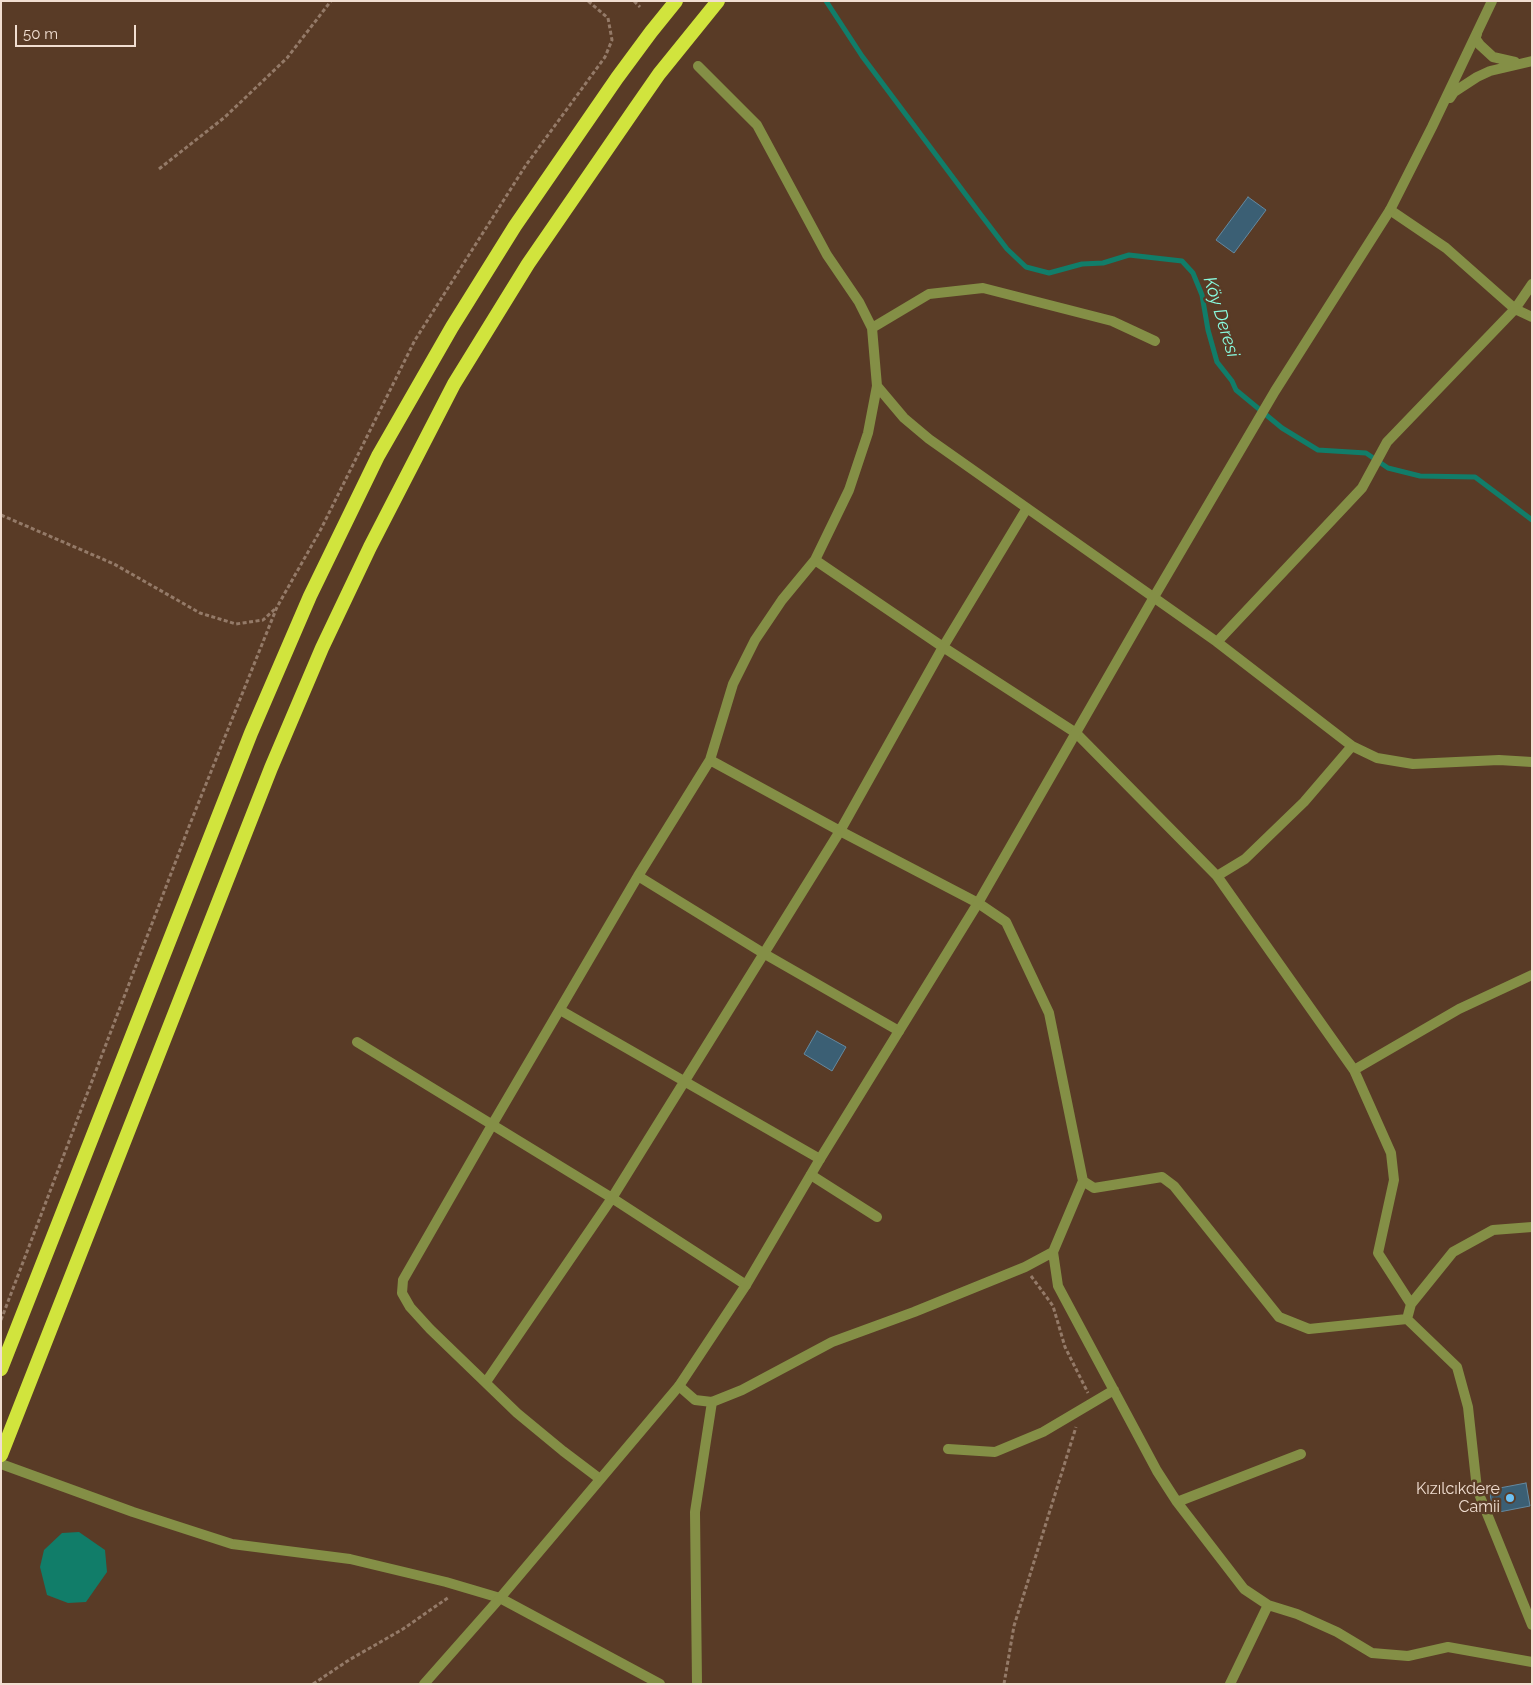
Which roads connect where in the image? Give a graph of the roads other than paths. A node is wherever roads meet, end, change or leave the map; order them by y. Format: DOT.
graph roads {
  1 [pos="676,1"];
  2 [pos="718,1"];
  3 [pos="1492,1"];
  4 [pos="1479,30"];
  5 [pos="1532,60"];
  6 [pos="1521,62"];
  7 [pos="698,66"];
  8 [pos="1432,127"];
  9 [pos="1390,210"];
  10 [pos="1532,284"];
  11 [pos="1515,309"];
  12 [pos="1532,317"];
  13 [pos="872,328"];
  14 [pos="1155,341"];
  15 [pos="877,386"];
  16 [pos="1027,508"];
  17 [pos="815,560"];
  18 [pos="1154,597"];
  19 [pos="1217,642"];
  20 [pos="943,647"];
  21 [pos="1076,733"];
  22 [pos="1352,746"];
  23 [pos="710,760"];
  24 [pos="1532,762"];
  25 [pos="840,831"];
  26 [pos="638,876"];
  27 [pos="1217,876"];
  28 [pos="978,903"];
  29 [pos="763,953"];
  30 [pos="1532,975"];
  31 [pos="560,1010"];
  32 [pos="899,1031"];
  33 [pos="357,1042"];
  34 [pos="1354,1070"];
  35 [pos="683,1081"];
  36 [pos="492,1125"];
  37 [pos="820,1159"];
  38 [pos="811,1175"];
  39 [pos="1083,1182"];
  40 [pos="612,1198"];
  41 [pos="877,1217"];
  42 [pos="1532,1227"];
  43 [pos="1053,1252"];
  44 [pos="746,1285"];
  45 [pos="1411,1304"];
  46 [pos="1407,1319"];
  47 [pos="1,1369"];
  48 [pos="486,1382"];
  49 [pos="679,1386"];
  50 [pos="1114,1390"];
  51 [pos="712,1402"];
  52 [pos="948,1448"];
  53 [pos="1301,1454"];
  54 [pos="1,1455"];
  55 [pos="1,1464"];
  56 [pos="600,1479"];
  57 [pos="1177,1502"];
  58 [pos="500,1598"];
  59 [pos="1268,1605"];
  60 [pos="1532,1625"];
  61 [pos="1532,1662"];
  62 [pos="424,1684"];
  63 [pos="660,1684"];
  64 [pos="697,1684"];
  65 [pos="1230,1684"];
  1 -- 47 [label="highway"];
  2 -- 54 [label="highway"];
  3 -- 4 [label="street"];
  4 -- 6 [label="street"];
  4 -- 8 [label="street"];
  5 -- 6 [label="street"];
  6 -- 8 [label="street"];
  7 -- 13 [label="street"];
  8 -- 9 [label="street"];
  9 -- 11 [label="street"];
  9 -- 18 [label="street"];
  10 -- 11 [label="street"];
  11 -- 12 [label="street"];
  11 -- 19 [label="street"];
  13 -- 14 [label="street"];
  13 -- 15 [label="street"];
  15 -- 16 [label="street"];
  15 -- 17 [label="street"];
  16 -- 18 [label="street"];
  16 -- 20 [label="street"];
  17 -- 20 [label="street"];
  17 -- 23 [label="street"];
  18 -- 19 [label="street"];
  18 -- 21 [label="street"];
  19 -- 22 [label="street"];
  20 -- 21 [label="street"];
  20 -- 25 [label="street"];
  21 -- 27 [label="street"];
  21 -- 28 [label="street"];
  22 -- 24 [label="street"];
  22 -- 27 [label="street"];
  23 -- 25 [label="street"];
  23 -- 26 [label="street"];
  25 -- 28 [label="street"];
  25 -- 29 [label="street"];
  26 -- 29 [label="street"];
  26 -- 31 [label="street"];
  27 -- 34 [label="street"];
  28 -- 32 [label="street"];
  28 -- 39 [label="street"];
  29 -- 32 [label="street"];
  29 -- 35 [label="street"];
  30 -- 34 [label="street"];
  31 -- 35 [label="street"];
  31 -- 36 [label="street"];
  32 -- 37 [label="street"];
  33 -- 36 [label="street"];
  34 -- 45 [label="street"];
  35 -- 37 [label="street"];
  35 -- 40 [label="street"];
  36 -- 40 [label="street"];
  36 -- 48 [label="street"];
  37 -- 38 [label="street"];
  38 -- 41 [label="street"];
  38 -- 44 [label="street"];
  39 -- 43 [label="street"];
  39 -- 46 [label="street"];
  40 -- 44 [label="street"];
  40 -- 48 [label="street"];
  42 -- 45 [label="street"];
  43 -- 50 [label="street"];
  43 -- 51 [label="street"];
  44 -- 49 [label="street"];
  45 -- 46 [label="street"];
  46 -- 60 [label="street"];
  48 -- 56 [label="street"];
  49 -- 51 [label="street"];
  49 -- 56 [label="street"];
  50 -- 52 [label="street"];
  50 -- 57 [label="street"];
  51 -- 64 [label="street"];
  53 -- 57 [label="street"];
  55 -- 58 [label="street"];
  56 -- 58 [label="street"];
  57 -- 59 [label="street"];
  58 -- 62 [label="street"];
  58 -- 63 [label="street"];
  59 -- 61 [label="street"];
  59 -- 65 [label="street"];
}
